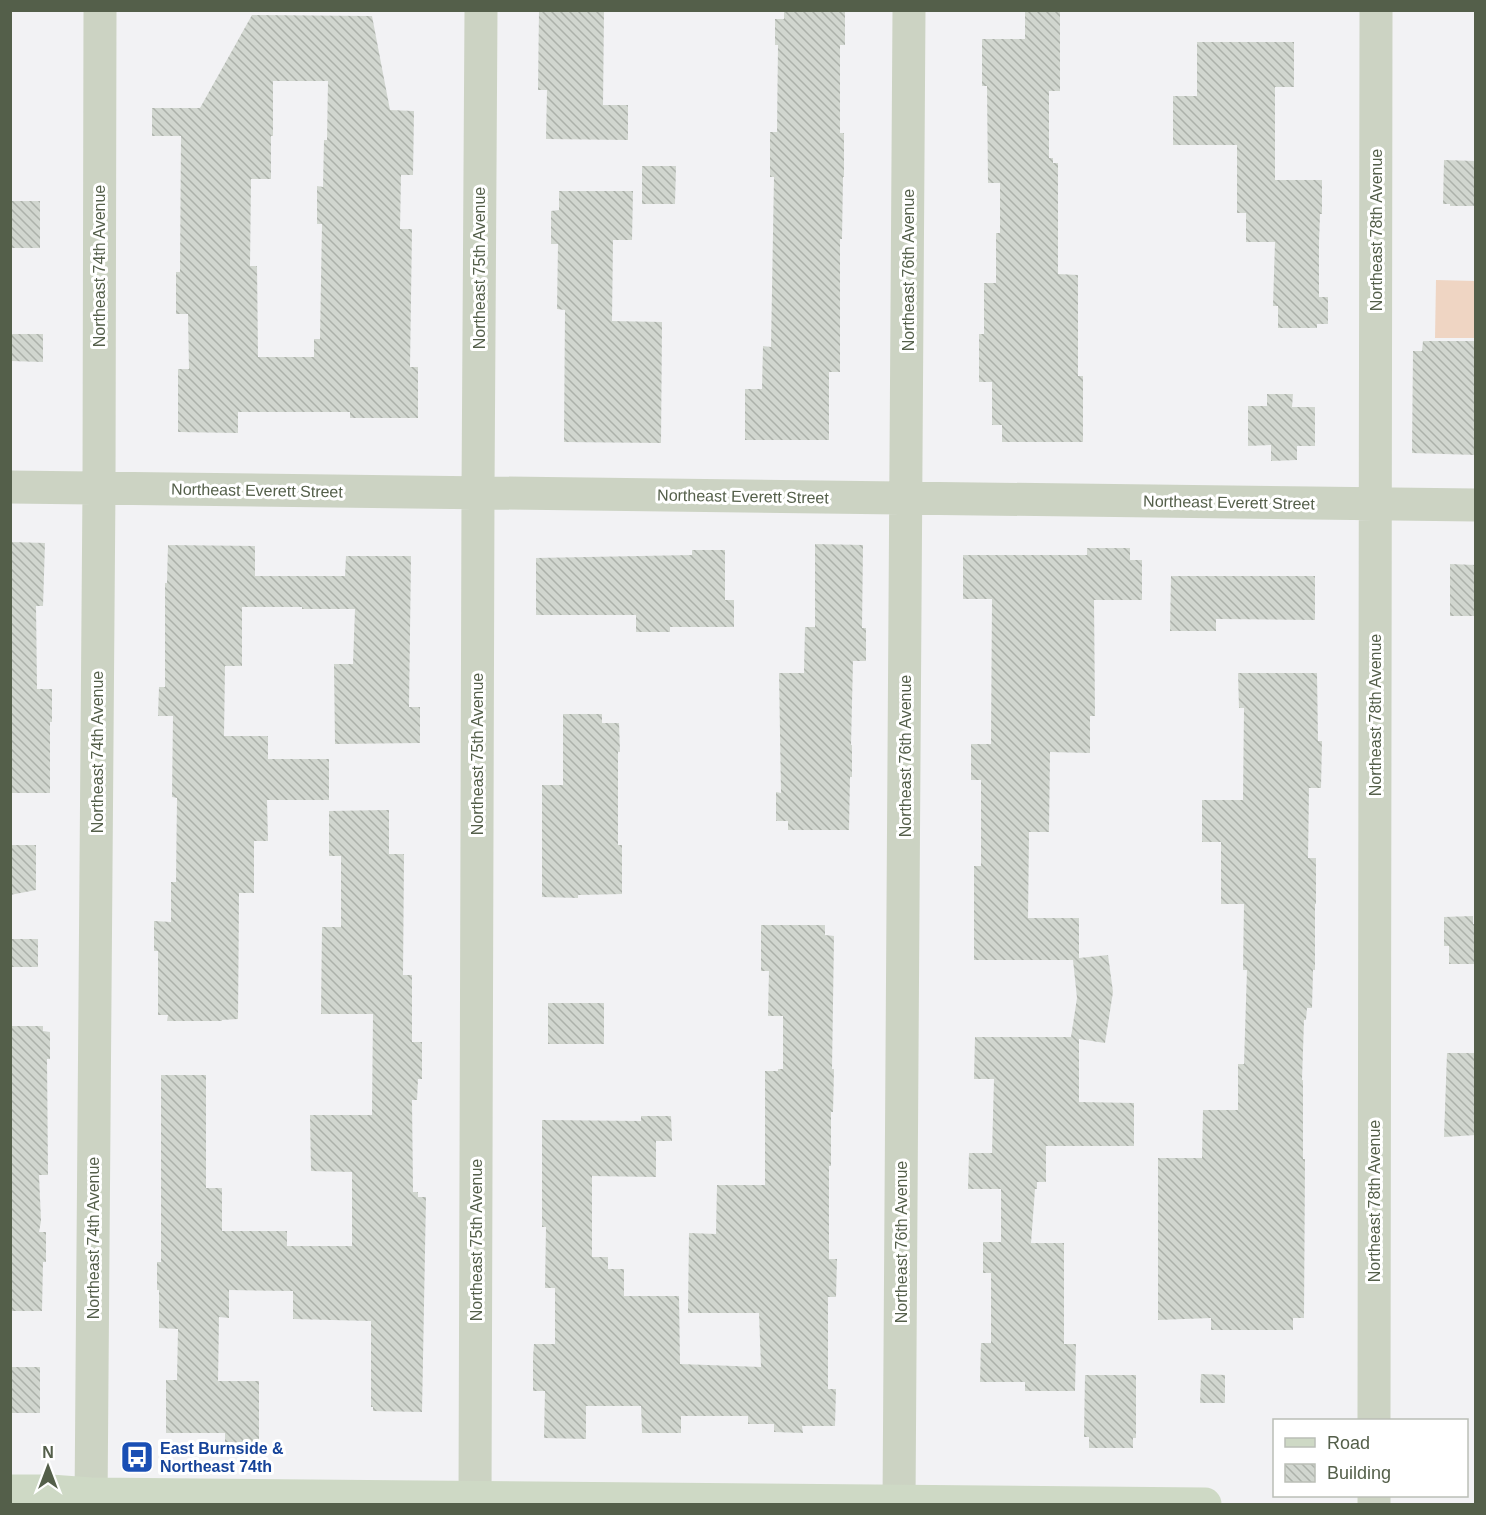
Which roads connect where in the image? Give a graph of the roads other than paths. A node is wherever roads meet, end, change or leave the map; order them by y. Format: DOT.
graph roads {
  1 [pos="100,10"];
  2 [pos="481,10"];
  3 [pos="909,10"];
  4 [pos="1376,10"];
  5 [pos="10,487"];
  6 [pos="99,487"];
  7 [pos="478,493"];
  8 [pos="906,498"];
  9 [pos="1375,504"];
  10 [pos="1476,506"];
  11 [pos="1374,1419"];
  12 [pos="10,1491"];
  13 [pos="91,1499"];
  14 [pos="476,1501"];
  15 [pos="899,1503"];
  16 [pos="1205,1504"];
  1 -- 6 [label="street, Northeast 74th Avenue"];
  2 -- 7 [label="street, Northeast 75th Avenue"];
  3 -- 8 [label="street, Northeast 76th Avenue"];
  4 -- 9 [label="street, Northeast 78th Avenue"];
  5 -- 6 [label="street, Northeast Everett Street"];
  6 -- 7 [label="street, Northeast Everett Street"];
  6 -- 13 [label="street, Northeast 74th Avenue"];
  7 -- 8 [label="street, Northeast Everett Street"];
  7 -- 14 [label="street, Northeast 75th Avenue"];
  8 -- 9 [label="street, Northeast Everett Street"];
  8 -- 15 [label="street, Northeast 76th Avenue"];
  9 -- 10 [label="street, Northeast Everett Street"];
  9 -- 11 [label="street, Northeast 78th Avenue"];
  12 -- 13 [label="street"];
  13 -- 14 [label="street"];
  14 -- 15 [label="street"];
  15 -- 16 [label="street"];
}
